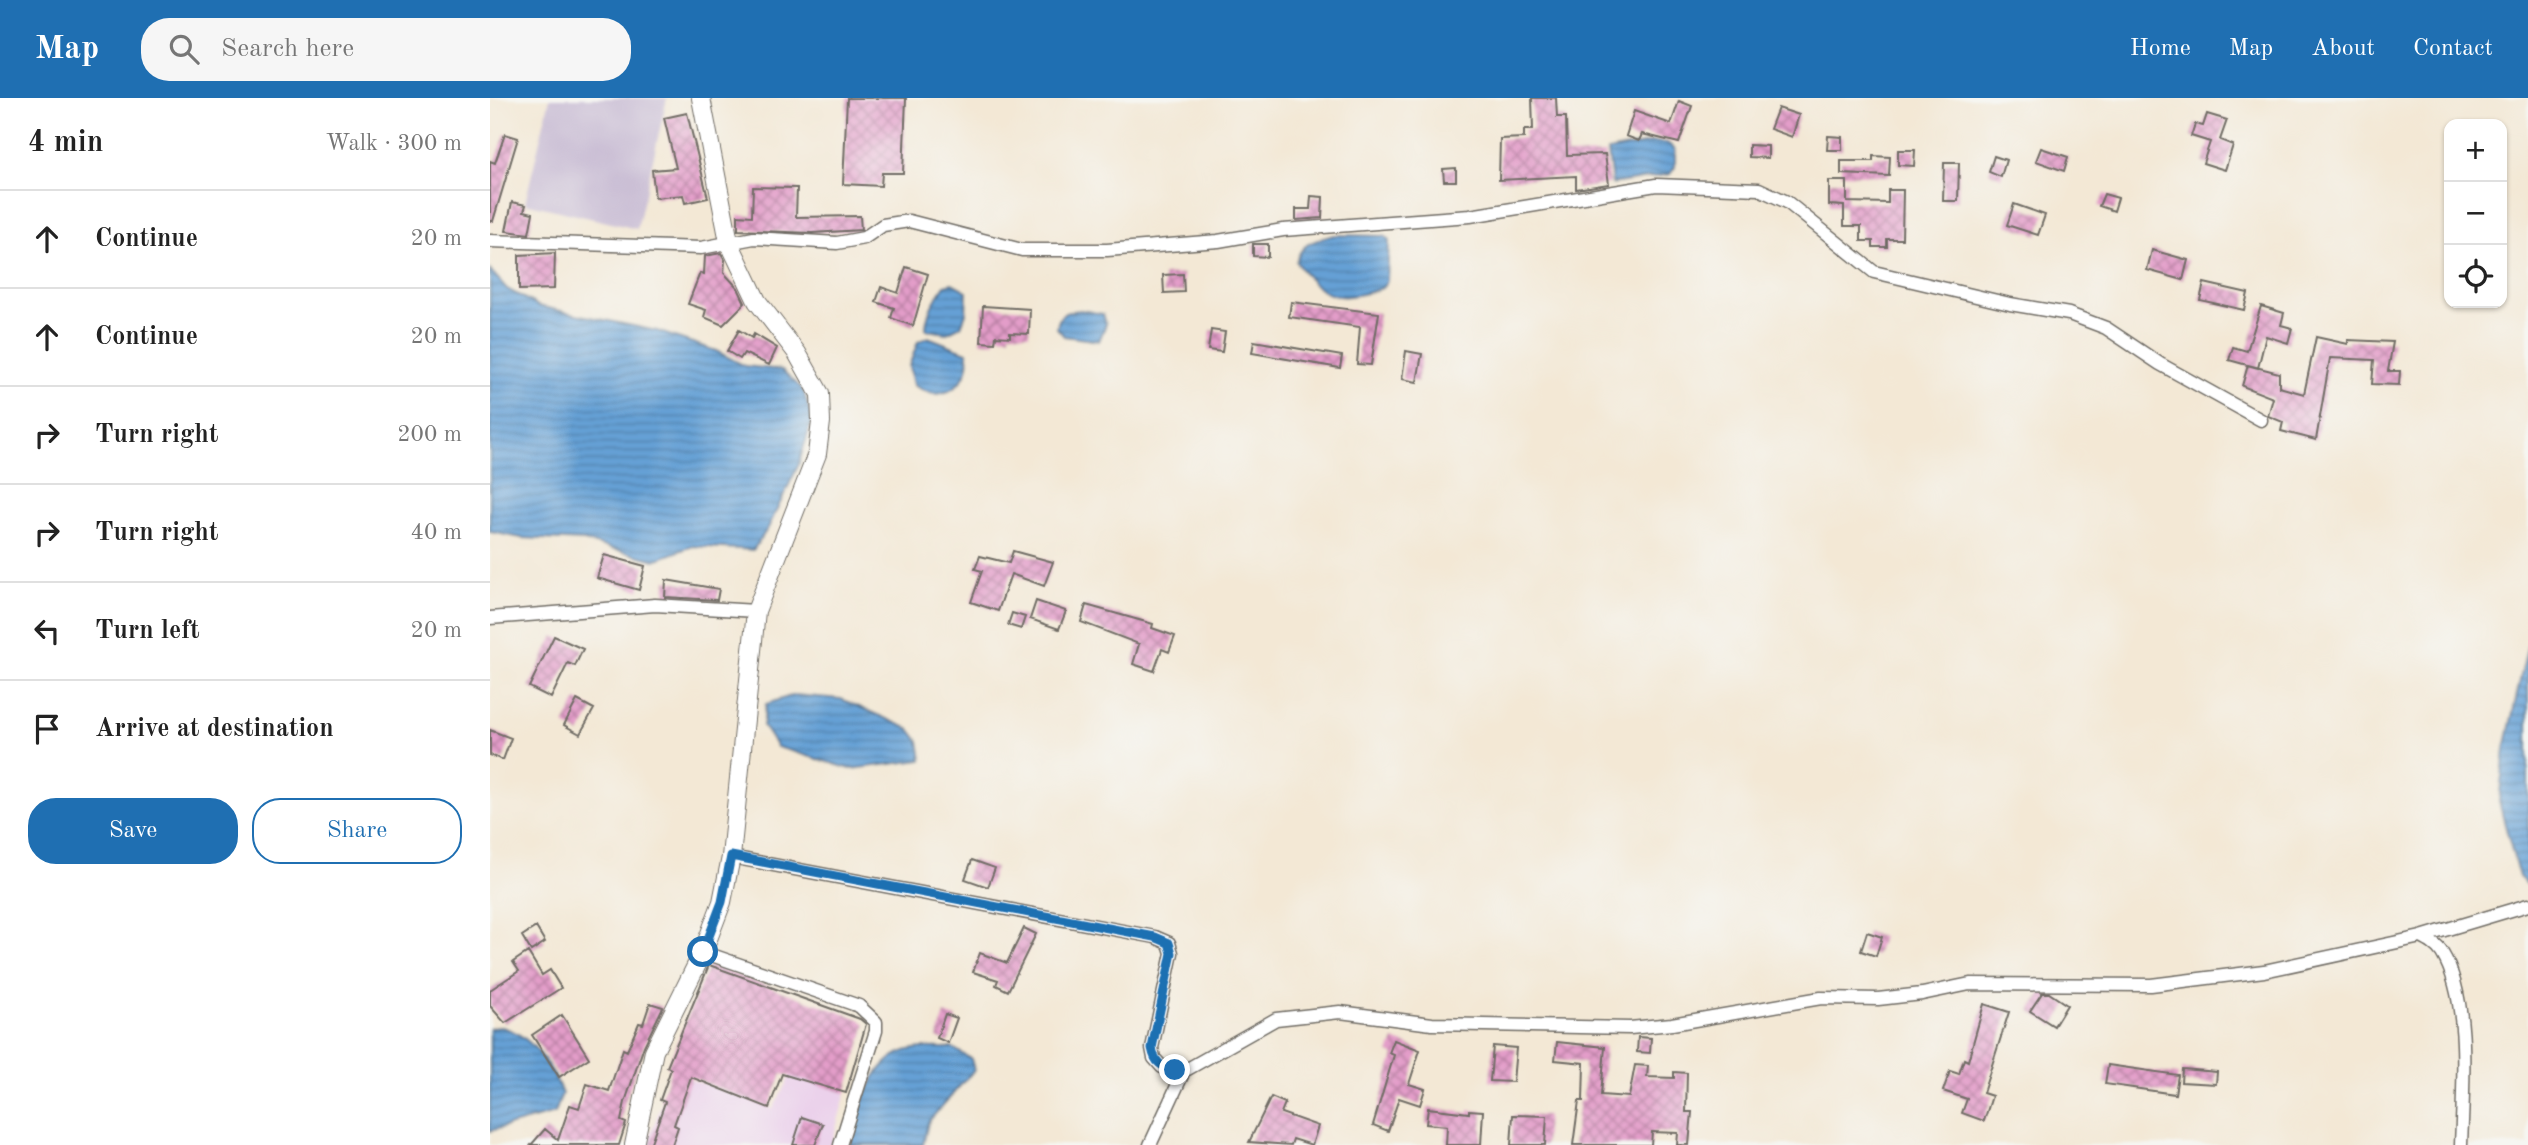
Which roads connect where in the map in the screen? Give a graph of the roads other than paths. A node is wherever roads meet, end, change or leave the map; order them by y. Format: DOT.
graph roads {
  1 [pos="701,98"];
  2 [pos="490,241"];
  3 [pos="729,242"];
  4 [pos="2261,420"];
  5 [pos="757,611"];
  6 [pos="490,618"];
  7 [pos="731,856"];
  8 [pos="2528,905"];
  9 [pos="2421,937"];
  10 [pos="703,952"];
  11 [pos="1184,1070"];
  12 [pos="634,1145"];
  13 [pos="840,1145"];
  14 [pos="1150,1145"];
  15 [pos="2460,1145"];
  1 -- 3 [label="street"];
  2 -- 3 [label="street"];
  3 -- 4 [label="street"];
  3 -- 5 [label="street"];
  5 -- 6 [label="street"];
  5 -- 7 [label="street"];
  7 -- 10 [label="street"];
  7 -- 11 [label="street"];
  8 -- 9 [label="street"];
  9 -- 11 [label="street"];
  9 -- 15 [label="street"];
  10 -- 12 [label="street"];
  10 -- 13 [label="street"];
  11 -- 14 [label="street"];
}
